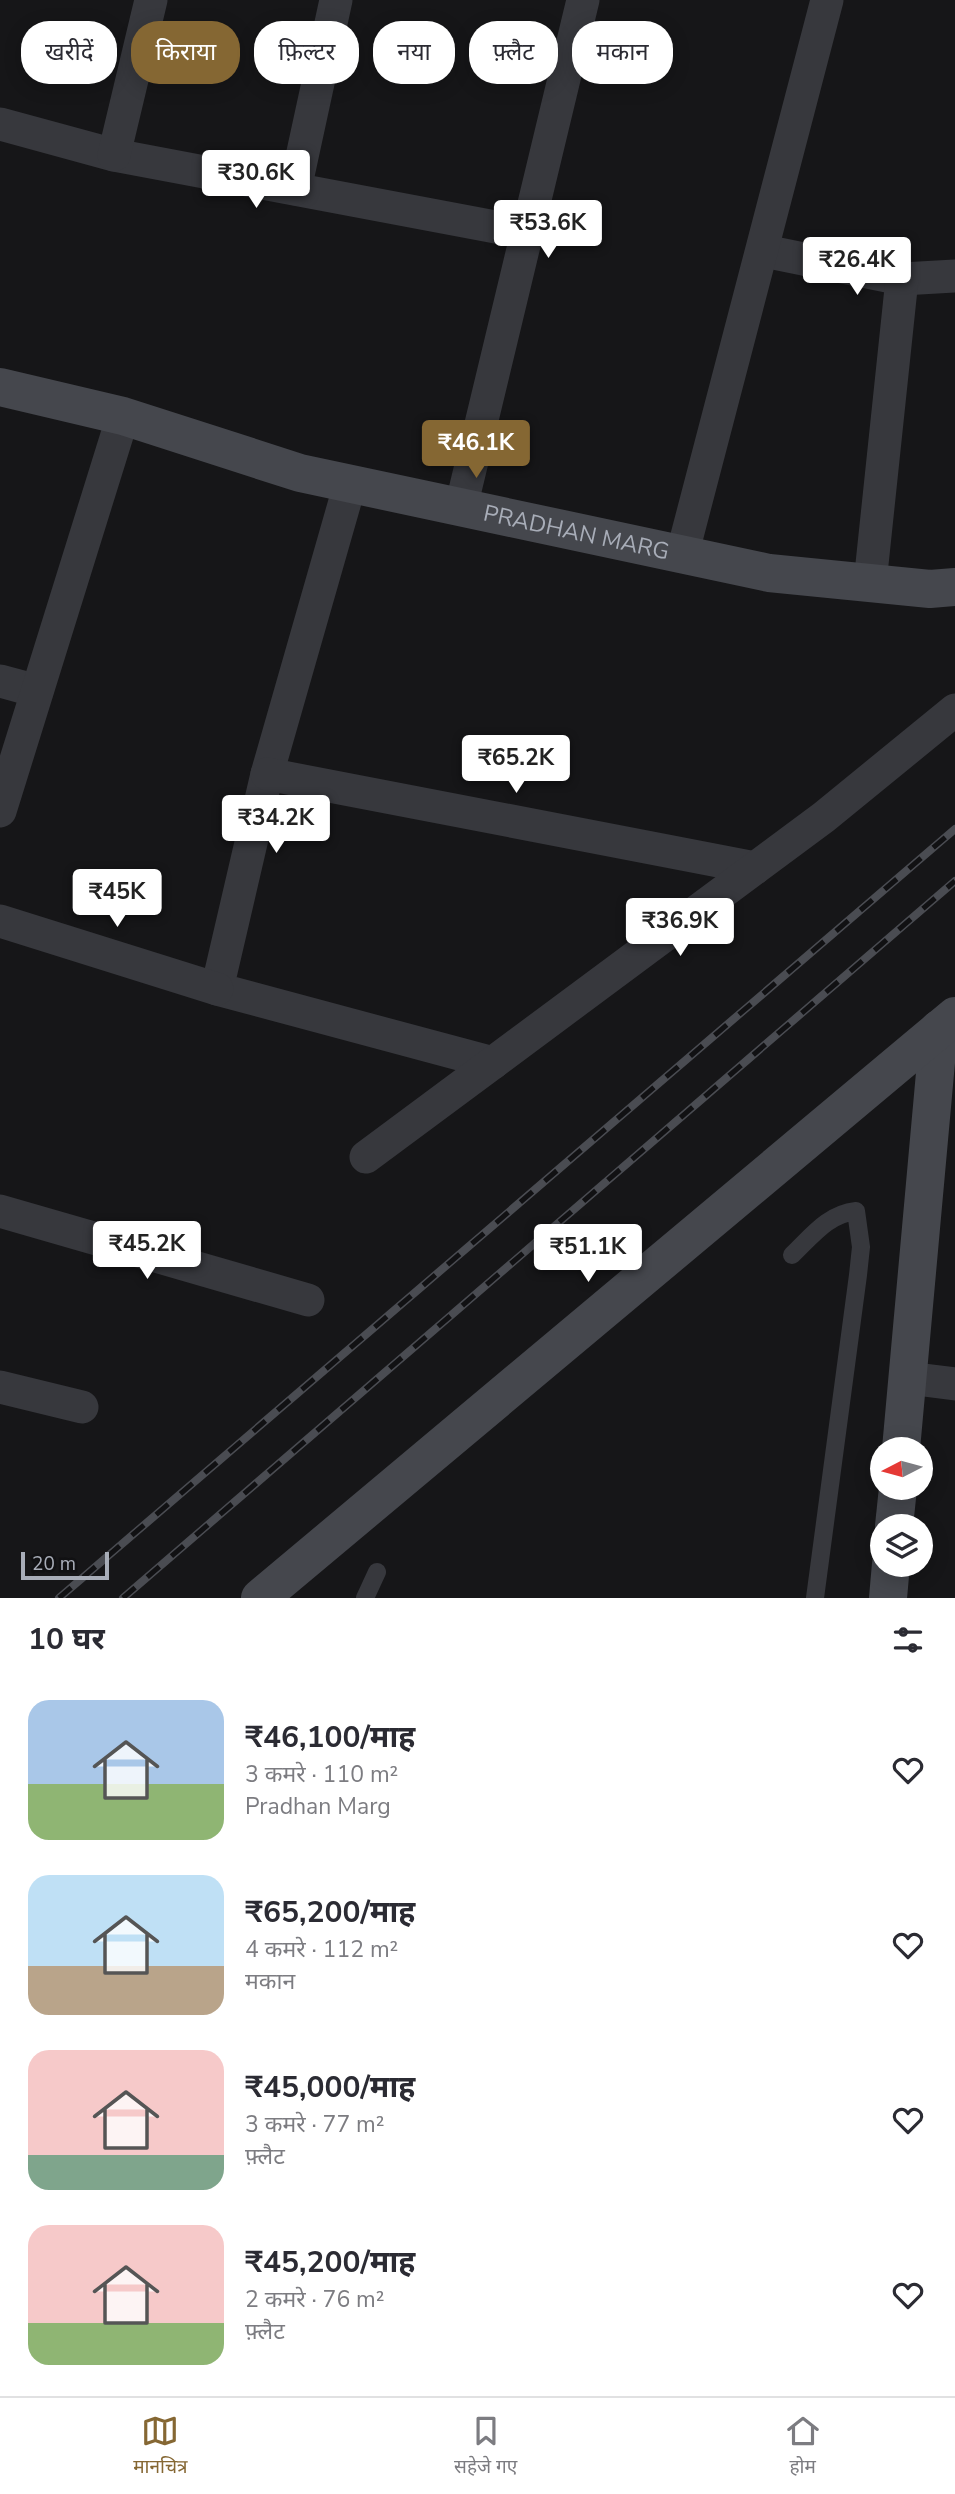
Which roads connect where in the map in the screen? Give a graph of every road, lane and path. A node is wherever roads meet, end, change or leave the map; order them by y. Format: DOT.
graph roads {
  1 [pos="150,0"];
  2 [pos="336,0"];
  3 [pos="583,0"];
  4 [pos="827,0"];
  5 [pos="0,124"];
  6 [pos="114,155"];
  7 [pos="295,189"];
  8 [pos="527,233"];
  9 [pos="764,251"];
  10 [pos="955,276"];
  11 [pos="902,279"];
  12 [pos="0,387"];
  13 [pos="123,416"];
  14 [pos="350,484"];
  15 [pos="461,507"];
  16 [pos="682,555"];
  17 [pos="870,583"];
  18 [pos="955,587"];
  19 [pos="0,681"];
  20 [pos="37,691"];
  21 [pos="955,710"];
  22 [pos="267,774"];
  23 [pos="0,811"];
  24 [pos="755,869"];
  25 [pos="0,922"];
  26 [pos="217,989"];
  27 [pos="947,1022"];
  28 [pos="493,1063"];
  29 [pos="366,1157"];
  30 [pos="0,1211"];
  31 [pos="792,1255"];
  32 [pos="308,1300"];
  33 [pos="908,1378"];
  34 [pos="955,1384"];
  35 [pos="0,1387"];
  36 [pos="82,1407"];
  37 [pos="902,1437"];
  38 [pos="377,1572"];
  39 [pos="890,1577"];
  40 [pos="260,1598"];
  41 [pos="365,1598"];
  42 [pos="815,1598"];
  43 [pos="888,1598"];
  1 -- 6 [label="street"];
  2 -- 7 [label="street"];
  3 -- 8 [label="street"];
  4 -- 9 [label="street"];
  5 -- 6 [label="street"];
  6 -- 7 [label="street"];
  7 -- 8 [label="street"];
  8 -- 15 [label="street"];
  9 -- 11 [label="street"];
  9 -- 16 [label="street"];
  10 -- 11 [label="street"];
  11 -- 17 [label="street"];
  12 -- 13 [label="street, PRADHAN MARG"];
  13 -- 14 [label="street, PRADHAN MARG"];
  13 -- 20 [label="street"];
  14 -- 15 [label="street, PRADHAN MARG"];
  14 -- 22 [label="street"];
  15 -- 16 [label="street, PRADHAN MARG"];
  16 -- 17 [label="street, PRADHAN MARG"];
  17 -- 18 [label="street, PRADHAN MARG"];
  19 -- 20 [label="street"];
  20 -- 23 [label="street"];
  21 -- 24 [label="street"];
  22 -- 24 [label="street"];
  22 -- 26 [label="street"];
  24 -- 28 [label="street"];
  25 -- 26 [label="street"];
  26 -- 28 [label="street"];
  27 -- 33 [label="street"];
  27 -- 40 [label="street"];
  28 -- 29 [label="street"];
  30 -- 32 [label="street"];
  31 -- 42 [label="lane"];
  33 -- 34 [label="street"];
  33 -- 37 [label="street"];
  35 -- 36 [label="street"];
  38 -- 41 [label="lane"];
  39 -- 43 [label="street"];
}
